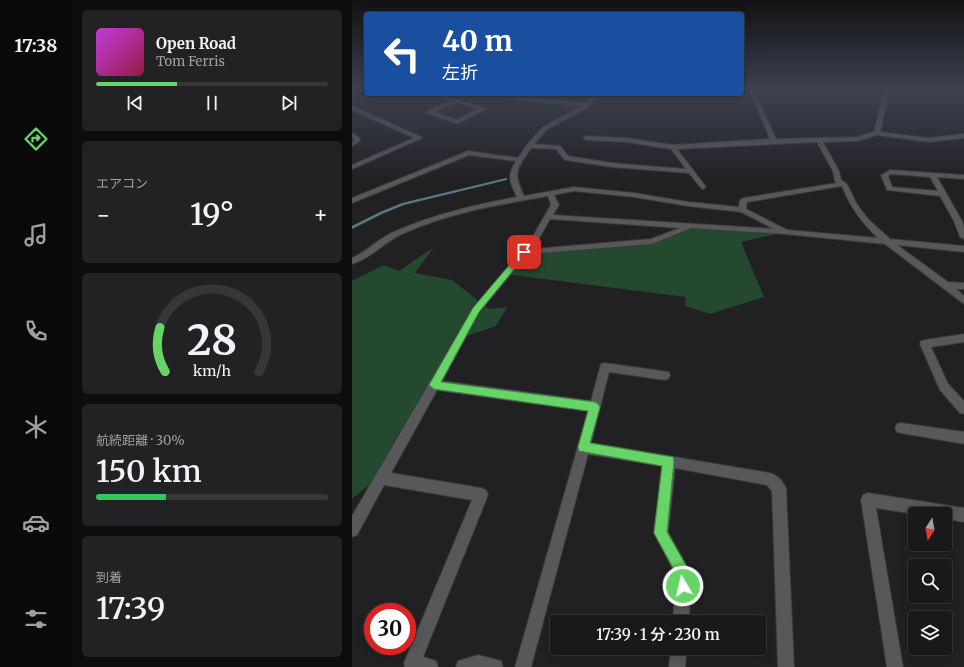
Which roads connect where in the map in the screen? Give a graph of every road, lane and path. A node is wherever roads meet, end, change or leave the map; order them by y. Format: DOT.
graph roads {
  1 [pos="379,120"];
  2 [pos="560,120"];
  3 [pos="765,120"];
  4 [pos="880,120"];
  5 [pos="877,133"];
  6 [pos="352,135"];
  7 [pos="964,136"];
  8 [pos="586,138"];
  9 [pos="774,141"];
  10 [pos="820,141"];
  11 [pos="352,144"];
  12 [pos="529,146"];
  13 [pos="673,147"];
  14 [pos="519,160"];
  15 [pos="352,167"];
  16 [pos="691,171"];
  17 [pos="932,175"];
  18 [pos="964,177"];
  19 [pos="844,184"];
  20 [pos="703,187"];
  21 [pos="550,193"];
  22 [pos="942,194"];
  23 [pos="521,198"];
  24 [pos="352,201"];
  25 [pos="742,210"];
  26 [pos="548,217"];
  27 [pos="691,226"];
  28 [pos="784,232"];
  29 [pos="964,237"];
  30 [pos="888,242"];
  31 [pos="964,249"];
  32 [pos="524,252"];
  33 [pos="352,262"];
  34 [pos="948,285"];
  35 [pos="964,286"];
  36 [pos="964,300"];
  37 [pos="964,338"];
  38 [pos="665,375"];
  39 [pos="434,385"];
  40 [pos="595,407"];
  41 [pos="964,408"];
  42 [pos="901,428"];
  43 [pos="964,438"];
  44 [pos="583,447"];
  45 [pos="669,461"];
  46 [pos="381,478"];
  47 [pos="964,515"];
  48 [pos="352,530"];
  49 [pos="681,615"];
  50 [pos="678,655"];
  51 [pos="430,667"];
  52 [pos="464,667"];
  53 [pos="495,667"];
  54 [pos="523,667"];
  55 [pos="677,667"];
  56 [pos="786,667"];
  57 [pos="895,667"];
  1 -- 15 [label="street"];
  2 -- 12 [label="street"];
  3 -- 9 [label="street"];
  4 -- 5 [label="street"];
  5 -- 7 [label="street"];
  5 -- 10 [label="street"];
  6 -- 11 [label="street"];
  8 -- 13 [label="street"];
  9 -- 10 [label="street"];
  9 -- 13 [label="street"];
  10 -- 19 [label="street"];
  12 -- 14 [label="street"];
  12 -- 16 [label="street"];
  13 -- 16 [label="street"];
  14 -- 23 [label="street"];
  14 -- 24 [label="street"];
  16 -- 20 [label="street"];
  17 -- 18 [label="street"];
  17 -- 22 [label="street"];
  17 -- 22 [label="street"];
  19 -- 25 [label="street"];
  19 -- 30 [label="street"];
  21 -- 23 [label="street"];
  21 -- 25 [label="street"];
  21 -- 26 [label="street"];
  22 -- 29 [label="street"];
  23 -- 33 [label="street"];
  25 -- 28 [label="street"];
  26 -- 27 [label="street"];
  26 -- 32 [label="street"];
  27 -- 28 [label="street"];
  27 -- 32 [label="street"];
  28 -- 30 [label="street"];
  30 -- 31 [label="street"];
  30 -- 34 [label="street"];
  32 -- 39 [label="street"];
  34 -- 35 [label="street"];
  34 -- 36 [label="street"];
  37 -- 41 [label="street"];
  38 -- 40 [label="street"];
  39 -- 40 [label="street"];
  39 -- 46 [label="street"];
  40 -- 44 [label="street"];
  42 -- 43 [label="street"];
  44 -- 45 [label="street"];
  44 -- 54 [label="street"];
  45 -- 49 [label="street"];
  45 -- 56 [label="street"];
  46 -- 48 [label="street"];
  46 -- 51 [label="street"];
  47 -- 57 [label="street"];
  50 -- 55 [label="street"];
  52 -- 53 [label="street"];
}
